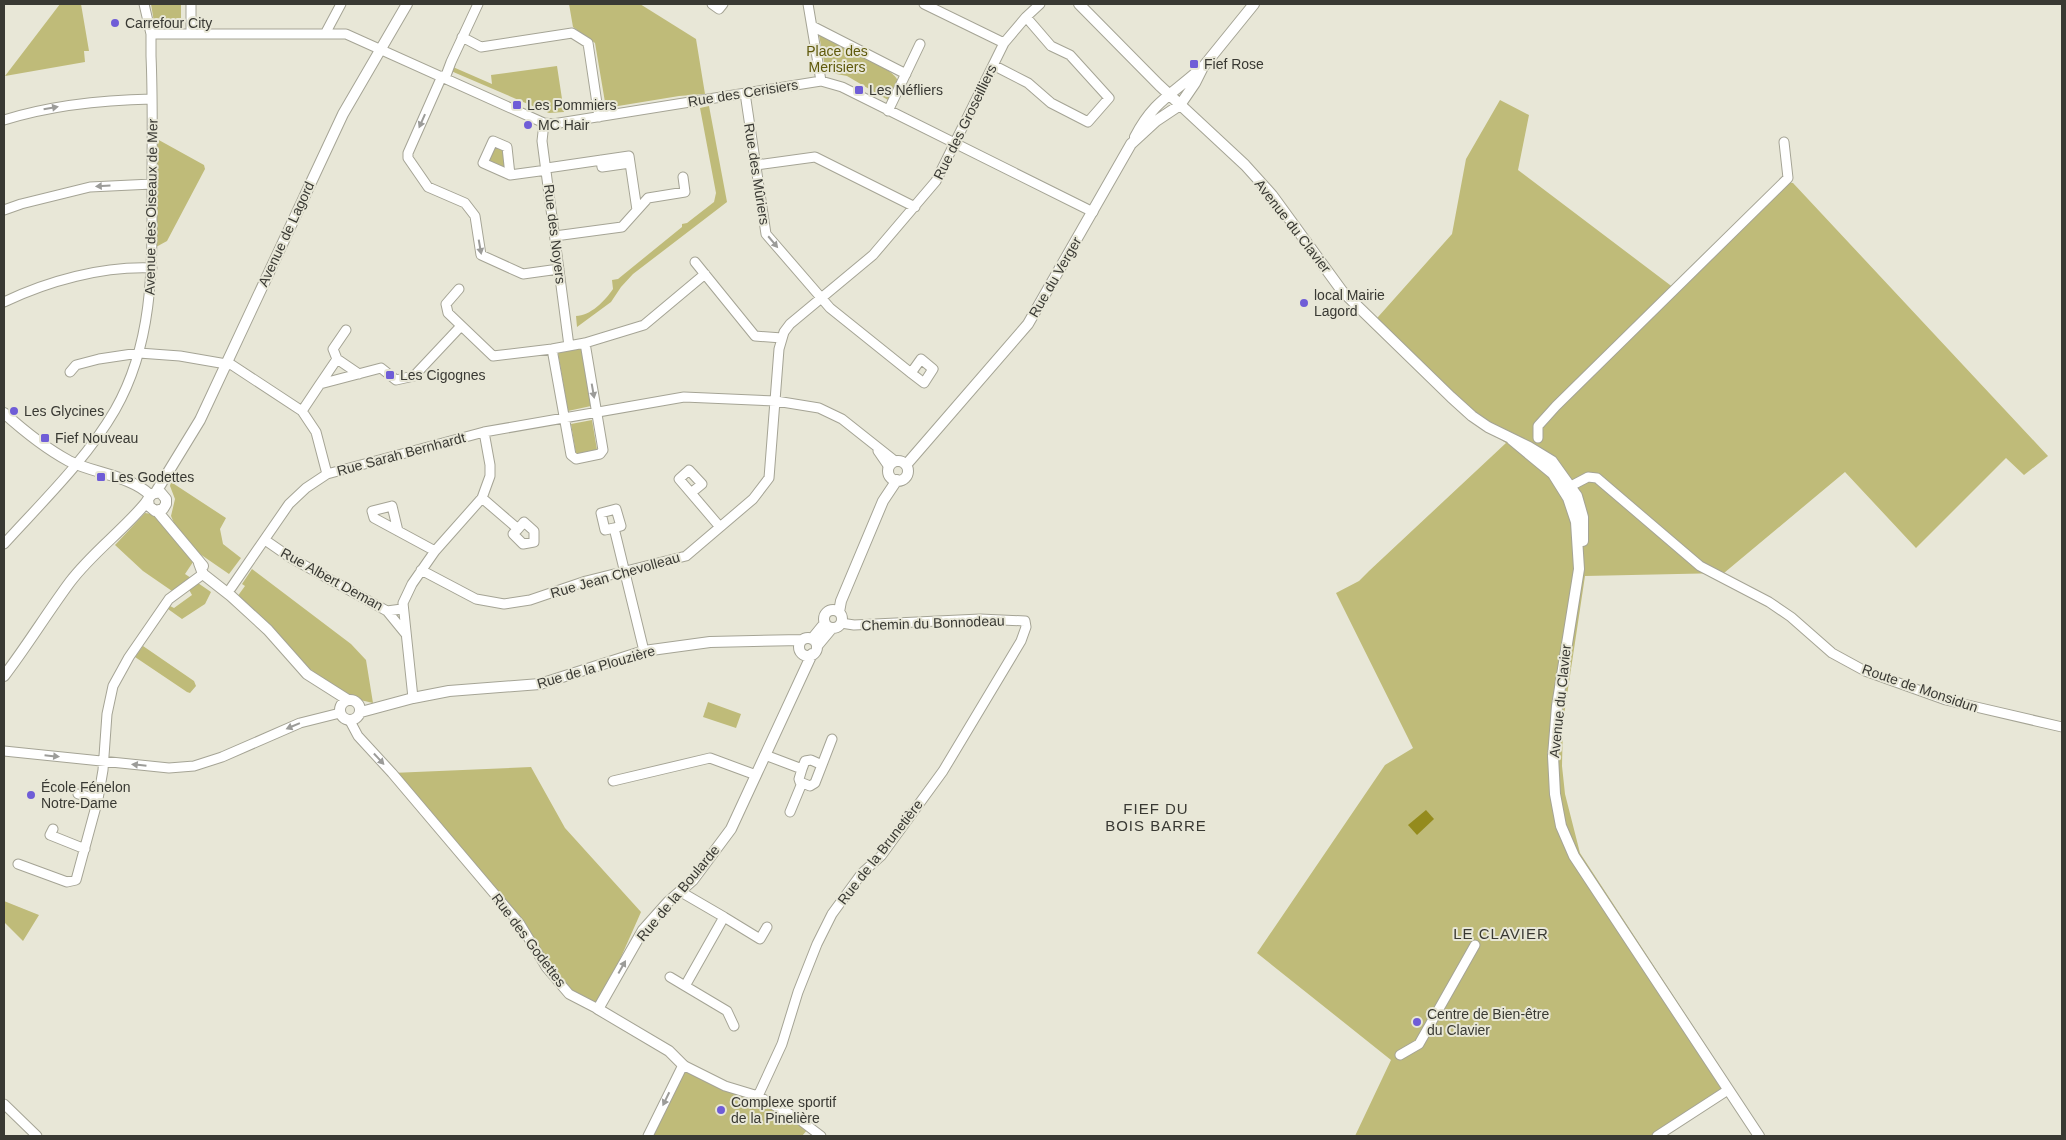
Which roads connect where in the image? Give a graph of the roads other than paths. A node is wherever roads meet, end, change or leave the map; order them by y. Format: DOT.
graph roads {
  1 [pos="144,4"];
  2 [pos="191,4"];
  3 [pos="341,4"];
  4 [pos="407,4"];
  5 [pos="478,4"];
  6 [pos="712,4"];
  7 [pos="723,4"];
  8 [pos="808,4"];
  9 [pos="924,4"];
  10 [pos="1040,4"];
  11 [pos="1079,4"];
  12 [pos="1254,4"];
  13 [pos="937,7"];
  14 [pos="1026,17"];
  15 [pos="812,26"];
  16 [pos="151,34"];
  17 [pos="191,34"];
  18 [pos="325,34"];
  19 [pos="462,37"];
  20 [pos="1004,43"];
  21 [pos="920,44"];
  22 [pos="381,49"];
  23 [pos="993,65"];
  24 [pos="1203,67"];
  25 [pos="906,74"];
  26 [pos="443,77"];
  27 [pos="821,81"];
  28 [pos="745,93"];
  29 [pos="1169,94"];
  30 [pos="152,98"];
  31 [pos="1180,105"];
  32 [pos="888,111"];
  33 [pos="599,117"];
  34 [pos="4,120"];
  35 [pos="544,123"];
  36 [pos="1784,142"];
  37 [pos="954,143"];
  38 [pos="1131,144"];
  39 [pos="756,165"];
  40 [pos="547,169"];
  41 [pos="510,175"];
  42 [pos="683,177"];
  43 [pos="152,184"];
  44 [pos="648,198"];
  45 [pos="636,200"];
  46 [pos="915,207"];
  47 [pos="4,210"];
  48 [pos="637,210"];
  49 [pos="1093,212"];
  50 [pos="555,236"];
  51 [pos="695,262"];
  52 [pos="152,268"];
  53 [pos="560,269"];
  54 [pos="705,274"];
  55 [pos="459,289"];
  56 [pos="821,299"];
  57 [pos="4,302"];
  58 [pos="461,326"];
  59 [pos="346,330"];
  60 [pos="782,338"];
  61 [pos="585,343"];
  62 [pos="569,346"];
  63 [pos="552,349"];
  64 [pos="139,353"];
  65 [pos="337,360"];
  66 [pos="226,363"];
  67 [pos="70,372"];
  68 [pos="911,373"];
  69 [pos="360,374"];
  70 [pos="924,383"];
  71 [pos="320,384"];
  72 [pos="928,392"];
  73 [pos="776,401"];
  74 [pos="302,411"];
  75 [pos="596,411"];
  76 [pos="4,413"];
  77 [pos="564,417"];
  78 [pos="484,432"];
  79 [pos="1538,438"];
  80 [pos="1512,440"];
  81 [pos="1539,462"];
  82 [pos="77,464"];
  83 [pos="896,468"];
  84 [pos="327,474"];
  85 [pos="1572,486"];
  86 [pos="691,493"];
  87 [pos="482,498"];
  88 [pos="156,501"];
  89 [pos="720,527"];
  90 [pos="614,528"];
  91 [pos="518,529"];
  92 [pos="398,531"];
  93 [pos="265,540"];
  94 [pos="4,544"];
  95 [pos="434,551"];
  96 [pos="199,563"];
  97 [pos="1579,569"];
  98 [pos="421,570"];
  99 [pos="625,572"];
  100 [pos="203,574"];
  101 [pos="231,592"];
  102 [pos="402,608"];
  103 [pos="387,611"];
  104 [pos="835,611"];
  105 [pos="1025,621"];
  106 [pos="833,624"];
  107 [pos="405,634"];
  108 [pos="808,647"];
  109 [pos="644,651"];
  110 [pos="4,676"];
  111 [pos="413,698"];
  112 [pos="343,706"];
  113 [pos="360,709"];
  114 [pos="350,721"];
  115 [pos="2062,727"];
  116 [pos="832,739"];
  117 [pos="4,751"];
  118 [pos="765,755"];
  119 [pos="102,761"];
  120 [pos="822,765"];
  121 [pos="802,769"];
  122 [pos="756,775"];
  123 [pos="613,781"];
  124 [pos="802,783"];
  125 [pos="78,794"];
  126 [pos="98,799"];
  127 [pos="790,812"];
  128 [pos="53,829"];
  129 [pos="85,849"];
  130 [pos="18,864"];
  131 [pos="681,892"];
  132 [pos="724,917"];
  133 [pos="767,926"];
  134 [pos="1475,945"];
  135 [pos="670,978"];
  136 [pos="685,986"];
  137 [pos="598,1009"];
  138 [pos="734,1026"];
  139 [pos="1400,1055"];
  140 [pos="683,1065"];
  141 [pos="1728,1090"];
  142 [pos="758,1096"];
  143 [pos="4,1104"];
  144 [pos="648,1135"];
  145 [pos="37,1136"];
  146 [pos="821,1136"];
  147 [pos="1657,1136"];
  148 [pos="1759,1136"];
  1 -- 16 [label="street, Avenue des Oiseaux de Mer"];
  2 -- 17 [label="street"];
  3 -- 18 [label="street"];
  4 -- 22 [label="street, Avenue de Lagord"];
  5 -- 19 [label="street"];
  6 -- 7 [label="street"];
  8 -- 15 [label="street"];
  9 -- 13 [label="street"];
  10 -- 14 [label="street, Rue des Groseilliers"];
  11 -- 29 [label="street, Avenue du Clavier"];
  12 -- 24 [label="street"];
  13 -- 20 [label="street"];
  14 -- 20 [label="street, Rue des Groseilliers"];
  14 -- 23 [label="street"];
  15 -- 25 [label="street"];
  15 -- 27 [label="street"];
  16 -- 17 [label="street, Rue des Cerisiers"];
  16 -- 30 [label="street, Avenue des Oiseaux de Mer"];
  17 -- 18 [label="street, Rue des Cerisiers"];
  18 -- 22 [label="street, Rue des Cerisiers"];
  19 -- 26 [label="street"];
  19 -- 33 [label="street"];
  20 -- 23 [label="street, Rue des Groseilliers"];
  21 -- 25 [label="street"];
  22 -- 26 [label="street, Rue des Cerisiers"];
  22 -- 66 [label="street, Avenue de Lagord"];
  23 -- 37 [label="street, Rue des Groseilliers"];
  24 -- 29 [label="street"];
  24 -- 31 [label="street"];
  25 -- 32 [label="street"];
  26 -- 35 [label="street, Rue des Cerisiers"];
  26 -- 53 [label="street, one-way"];
  27 -- 28 [label="street, Rue des Cerisiers"];
  27 -- 32 [label="street, Rue des Cerisiers"];
  28 -- 33 [label="street, Rue des Cerisiers"];
  28 -- 39 [label="street, Rue des Mûriers"];
  29 -- 31 [label="street, Avenue du Clavier"];
  29 -- 38 [label="street"];
  34 -- 30 [label="street, one-way"];
  30 -- 43 [label="street, Avenue des Oiseaux de Mer"];
  31 -- 38 [label="street, Rue du Verger"];
  31 -- 80 [label="street, Avenue du Clavier"];
  32 -- 37 [label="street, Rue des Cerisiers"];
  33 -- 35 [label="street, Rue des Cerisiers"];
  35 -- 40 [label="street, Rue des Noyers"];
  36 -- 79 [label="street"];
  37 -- 46 [label="street, Rue des Groseilliers"];
  37 -- 49 [label="street, Rue des Cerisiers"];
  38 -- 49 [label="street, Rue du Verger"];
  39 -- 46 [label="street"];
  39 -- 56 [label="street, Rue des Mûriers, one-way"];
  40 -- 41 [label="street"];
  40 -- 45 [label="street"];
  40 -- 50 [label="street, Rue des Noyers"];
  42 -- 44 [label="street"];
  43 -- 47 [label="street, one-way"];
  43 -- 52 [label="street, Avenue des Oiseaux de Mer"];
  44 -- 45 [label="street"];
  44 -- 48 [label="street"];
  45 -- 48 [label="street"];
  46 -- 56 [label="street, Rue des Groseilliers"];
  48 -- 50 [label="street"];
  49 -- 83 [label="street, Rue du Verger"];
  50 -- 53 [label="street, Rue des Noyers"];
  51 -- 54 [label="street"];
  52 -- 57 [label="street"];
  52 -- 64 [label="street, Avenue des Oiseaux de Mer"];
  53 -- 62 [label="street, Rue des Noyers"];
  54 -- 60 [label="street"];
  54 -- 61 [label="street"];
  55 -- 58 [label="street"];
  56 -- 60 [label="street, Rue des Groseilliers"];
  56 -- 68 [label="street, Rue des Mûriers"];
  58 -- 63 [label="street"];
  58 -- 69 [label="street"];
  59 -- 65 [label="street"];
  60 -- 73 [label="street, Rue Jean Chevolleau"];
  61 -- 62 [label="street"];
  61 -- 75 [label="street, one-way"];
  62 -- 63 [label="street"];
  63 -- 77 [label="street"];
  64 -- 66 [label="street"];
  64 -- 67 [label="street"];
  64 -- 82 [label="street, Avenue des Oiseaux de Mer"];
  65 -- 69 [label="street"];
  65 -- 71 [label="street"];
  66 -- 74 [label="street"];
  66 -- 88 [label="street, Avenue de Lagord"];
  68 -- 70 [label="street, Rue des Mûriers"];
  68 -- 70 [label="street"];
  69 -- 71 [label="street"];
  70 -- 72 [label="street"];
  71 -- 74 [label="street"];
  73 -- 75 [label="street, Rue Sarah Bernhardt"];
  73 -- 83 [label="street, Rue Sarah Bernhardt"];
  73 -- 89 [label="street, Rue Jean Chevolleau"];
  74 -- 84 [label="street"];
  75 -- 77 [label="street, Rue Sarah Bernhardt"];
  75 -- 77 [label="street"];
  76 -- 82 [label="street"];
  77 -- 78 [label="street, Rue Sarah Bernhardt"];
  78 -- 84 [label="street, Rue Sarah Bernhardt"];
  78 -- 87 [label="street"];
  80 -- 81 [label="street, Avenue du Clavier"];
  80 -- 85 [label="street, Avenue du Clavier"];
  81 -- 85 [label="street"];
  81 -- 97 [label="street, Avenue du Clavier"];
  82 -- 88 [label="street"];
  82 -- 94 [label="street, Avenue des Oiseaux de Mer"];
  83 -- 104 [label="street, Rue du Verger"];
  84 -- 93 [label="street, Rue Sarah Bernhardt"];
  85 -- 97 [label="street, Avenue du Clavier"];
  85 -- 115 [label="street, Route de Monsidun"];
  86 -- 89 [label="street"];
  87 -- 91 [label="street"];
  87 -- 95 [label="street"];
  88 -- 96 [label="street"];
  88 -- 110 [label="street, Avenue de Lagord"];
  89 -- 99 [label="street, Rue Jean Chevolleau"];
  90 -- 99 [label="street"];
  92 -- 95 [label="street"];
  93 -- 101 [label="street, Rue Sarah Bernhardt"];
  93 -- 103 [label="street, Rue Albert Deman"];
  95 -- 98 [label="street"];
  96 -- 100 [label="street"];
  96 -- 101 [label="street"];
  97 -- 141 [label="street, Avenue du Clavier"];
  98 -- 99 [label="street, Rue Jean Chevolleau"];
  98 -- 102 [label="street"];
  99 -- 109 [label="street"];
  100 -- 101 [label="street"];
  100 -- 119 [label="street"];
  101 -- 112 [label="street"];
  102 -- 103 [label="street, Rue Albert Deman"];
  102 -- 107 [label="street"];
  103 -- 107 [label="street"];
  104 -- 106 [label="street"];
  104 -- 106 [label="street"];
  105 -- 106 [label="street, Chemin du Bonnodeau"];
  105 -- 142 [label="street, Rue de la Brunetière"];
  106 -- 108 [label="street"];
  107 -- 111 [label="street"];
  108 -- 109 [label="street, Rue de la Plouzière"];
  108 -- 118 [label="street, Rue de la Boularde"];
  109 -- 111 [label="street, Rue de la Plouzière"];
  111 -- 113 [label="street, Rue de la Plouzière"];
  112 -- 113 [label="street"];
  112 -- 114 [label="street"];
  112 -- 119 [label="street, one-way"];
  113 -- 114 [label="street"];
  114 -- 137 [label="street, Rue des Godettes, one-way"];
  116 -- 120 [label="street"];
  117 -- 119 [label="street, one-way"];
  118 -- 121 [label="street"];
  118 -- 122 [label="street, Rue de la Boularde"];
  119 -- 126 [label="street"];
  120 -- 121 [label="street"];
  120 -- 124 [label="street"];
  121 -- 124 [label="street"];
  122 -- 123 [label="street"];
  122 -- 131 [label="street, Rue de la Boularde"];
  124 -- 127 [label="street"];
  125 -- 126 [label="street"];
  126 -- 129 [label="street"];
  128 -- 129 [label="street"];
  129 -- 130 [label="street"];
  131 -- 132 [label="street"];
  137 -- 131 [label="street, Rue de la Boularde, one-way"];
  132 -- 133 [label="street"];
  132 -- 136 [label="street"];
  134 -- 139 [label="street"];
  135 -- 136 [label="street"];
  136 -- 138 [label="street"];
  137 -- 140 [label="street, Rue des Godettes"];
  140 -- 142 [label="street, Rue des Godettes"];
  140 -- 144 [label="street, one-way"];
  141 -- 147 [label="street"];
  141 -- 148 [label="street, Avenue du Clavier"];
  142 -- 146 [label="street, Rue des Godettes"];
  143 -- 145 [label="street"];
}
